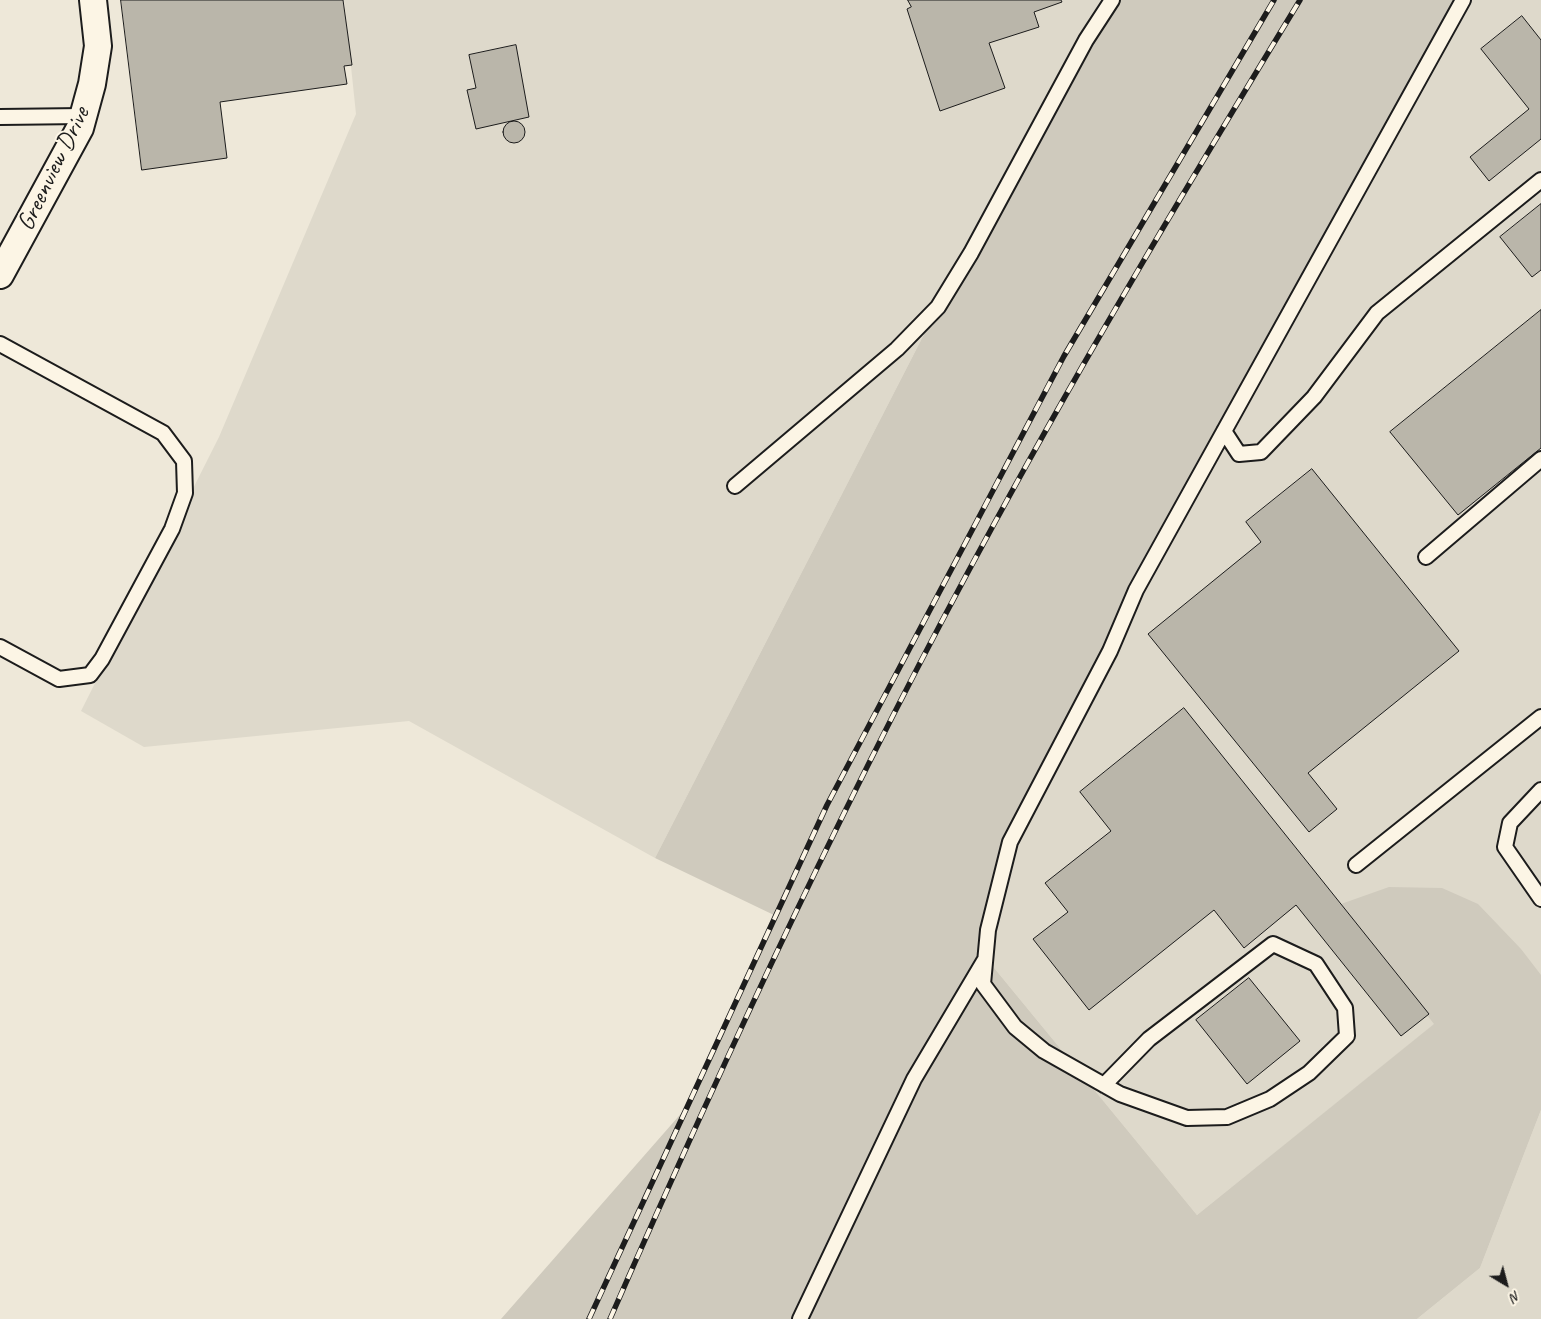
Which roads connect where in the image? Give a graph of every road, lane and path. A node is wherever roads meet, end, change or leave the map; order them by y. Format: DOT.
graph roads {
  1 [pos="93,0"];
  2 [pos="1112,0"];
  3 [pos="1463,0"];
  4 [pos="83,116"];
  5 [pos="0,117"];
  6 [pos="1541,180"];
  7 [pos="0,275"];
  8 [pos="0,344"];
  9 [pos="1224,431"];
  10 [pos="1541,460"];
  11 [pos="735,486"];
  12 [pos="1426,557"];
  13 [pos="0,647"];
  14 [pos="1541,717"];
  15 [pos="1541,790"];
  16 [pos="1356,865"];
  17 [pos="1541,899"];
  18 [pos="986,958"];
  19 [pos="1104,1085"];
  20 [pos="800,1319"];
  1 -- 4 [label="street, Greenview Drive"];
  2 -- 11 [label="lane"];
  3 -- 9 [label="lane"];
  4 -- 5 [label="lane"];
  4 -- 7 [label="street, Greenview Drive"];
  6 -- 9 [label="lane"];
  8 -- 13 [label="lane"];
  9 -- 18 [label="lane"];
  10 -- 12 [label="lane"];
  14 -- 16 [label="lane"];
  15 -- 17 [label="lane"];
  18 -- 19 [label="lane"];
  18 -- 20 [label="lane"];
  19 -- 19 [label="lane"];
}
